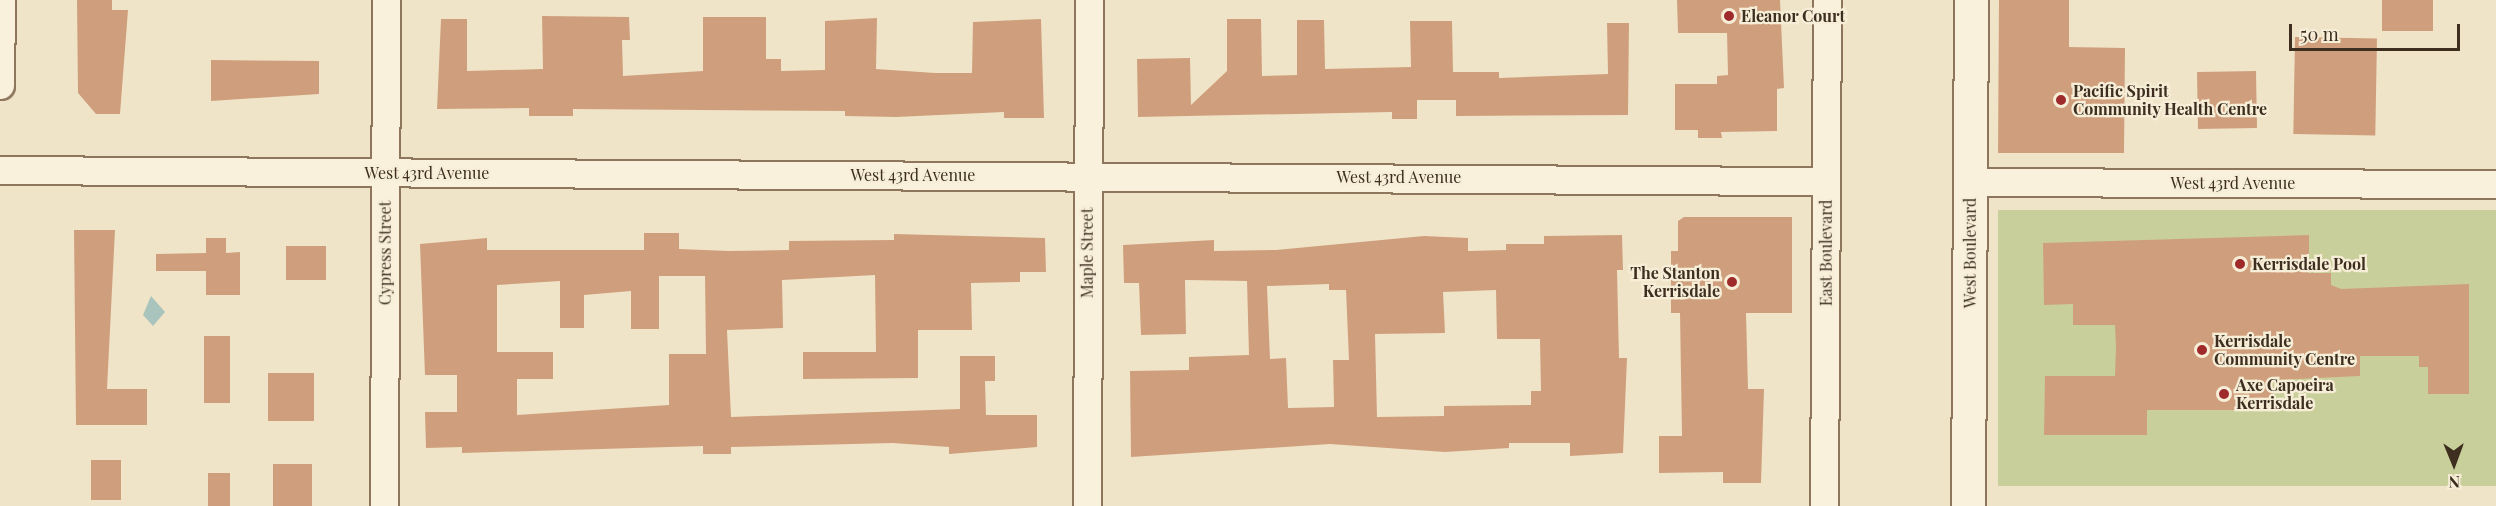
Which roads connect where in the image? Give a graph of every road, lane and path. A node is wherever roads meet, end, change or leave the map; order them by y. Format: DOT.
graph roads {
  1 [pos="0,0"];
  2 [pos="386,0"];
  3 [pos="1089,0"];
  4 [pos="1827,0"];
  5 [pos="1971,0"];
  6 [pos="0,86"];
  7 [pos="0,170"];
  8 [pos="386,172"];
  9 [pos="1088,175"];
  10 [pos="1826,181"];
  11 [pos="1970,183"];
  12 [pos="2496,184"];
  13 [pos="384,506"];
  14 [pos="1087,506"];
  15 [pos="1824,506"];
  16 [pos="1968,506"];
  1 -- 6 [label="street"];
  2 -- 8 [label="street, Cypress Street"];
  3 -- 9 [label="street, Maple Street"];
  4 -- 10 [label="street, East Boulevard"];
  5 -- 11 [label="street, West Boulevard"];
  7 -- 8 [label="street, West 43rd Avenue"];
  8 -- 9 [label="street, West 43rd Avenue"];
  8 -- 13 [label="street, Cypress Street"];
  9 -- 10 [label="street, West 43rd Avenue"];
  9 -- 14 [label="street, Maple Street"];
  10 -- 15 [label="street, East Boulevard"];
  11 -- 12 [label="street, West 43rd Avenue"];
  11 -- 16 [label="street, West Boulevard"];
}
